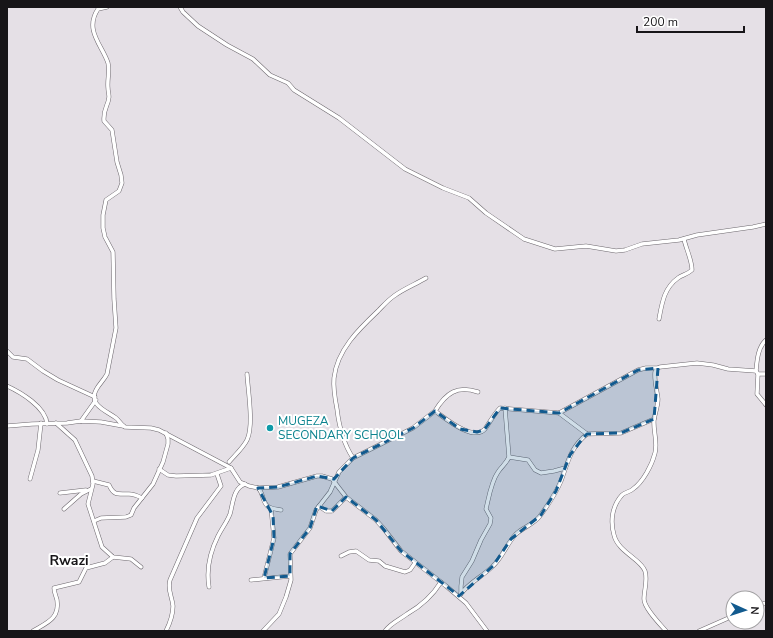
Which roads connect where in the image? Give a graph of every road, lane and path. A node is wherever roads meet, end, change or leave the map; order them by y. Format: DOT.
graph roads {
  1 [pos="107,7"];
  2 [pos="180,7"];
  3 [pos="766,224"];
  4 [pos="684,239"];
  5 [pos="426,278"];
  6 [pos="659,318"];
  7 [pos="766,340"];
  8 [pos="7,351"];
  9 [pos="658,368"];
  10 [pos="757,372"];
  11 [pos="247,374"];
  12 [pos="766,374"];
  13 [pos="7,386"];
  14 [pos="478,392"];
  15 [pos="95,399"];
  16 [pos="766,405"];
  17 [pos="506,408"];
  18 [pos="435,411"];
  19 [pos="559,413"];
  20 [pos="654,419"];
  21 [pos="81,421"];
  22 [pos="41,423"];
  23 [pos="56,423"];
  24 [pos="47,424"];
  25 [pos="7,426"];
  26 [pos="124,426"];
  27 [pos="166,433"];
  28 [pos="587,434"];
  29 [pos="509,457"];
  30 [pos="353,458"];
  31 [pos="229,462"];
  32 [pos="231,468"];
  33 [pos="565,468"];
  34 [pos="160,469"];
  35 [pos="217,474"];
  36 [pos="30,479"];
  37 [pos="93,481"];
  38 [pos="334,481"];
  39 [pos="245,484"];
  40 [pos="258,488"];
  41 [pos="89,489"];
  42 [pos="60,493"];
  43 [pos="346,497"];
  44 [pos="142,498"];
  45 [pos="319,506"];
  46 [pos="271,508"];
  47 [pos="64,509"];
  48 [pos="281,510"];
  49 [pos="94,521"];
  50 [pos="341,556"];
  51 [pos="113,557"];
  52 [pos="415,563"];
  53 [pos="141,567"];
  54 [pos="290,576"];
  55 [pos="264,578"];
  56 [pos="251,580"];
  57 [pos="441,582"];
  58 [pos="209,587"];
  59 [pos="460,595"];
  60 [pos="725,620"];
  61 [pos="33,631"];
  62 [pos="166,631"];
  63 [pos="263,631"];
  64 [pos="385,631"];
  65 [pos="487,631"];
  66 [pos="666,631"];
  67 [pos="699,631"];
  1 -- 15 [label="street"];
  2 -- 4 [label="street"];
  3 -- 4 [label="street"];
  4 -- 6 [label="street"];
  5 -- 30 [label="street"];
  7 -- 10 [label="street"];
  8 -- 15 [label="street"];
  9 -- 10 [label="street"];
  9 -- 19 [label="street"];
  9 -- 20 [label="street"];
  10 -- 12 [label="street"];
  10 -- 16 [label="street"];
  11 -- 31 [label="street"];
  13 -- 24 [label="street"];
  14 -- 18 [label="street"];
  15 -- 21 [label="street"];
  15 -- 26 [label="street"];
  17 -- 18 [label="street"];
  17 -- 19 [label="street"];
  17 -- 29 [label="street"];
  18 -- 30 [label="street"];
  19 -- 28 [label="street"];
  20 -- 28 [label="street"];
  20 -- 66 [label="street"];
  21 -- 23 [label="street"];
  21 -- 26 [label="street"];
  22 -- 24 [label="street"];
  22 -- 25 [label="street"];
  22 -- 36 [label="street"];
  23 -- 24 [label="street"];
  23 -- 37 [label="street"];
  26 -- 27 [label="street"];
  27 -- 32 [label="street"];
  27 -- 34 [label="street"];
  28 -- 33 [label="street"];
  29 -- 33 [label="street"];
  29 -- 59 [label="street"];
  30 -- 38 [label="street"];
  32 -- 35 [label="street"];
  32 -- 39 [label="street"];
  33 -- 59 [label="street"];
  34 -- 35 [label="street"];
  34 -- 44 [label="street"];
  35 -- 62 [label="street"];
  37 -- 41 [label="street"];
  37 -- 44 [label="street"];
  38 -- 40 [label="street"];
  38 -- 43 [label="street"];
  38 -- 45 [label="street"];
  39 -- 40 [label="street"];
  39 -- 58 [label="street"];
  40 -- 46 [label="street"];
  41 -- 42 [label="street"];
  41 -- 47 [label="street"];
  41 -- 49 [label="street"];
  43 -- 45 [label="street"];
  43 -- 52 [label="street"];
  44 -- 49 [label="street"];
  45 -- 54 [label="street"];
  46 -- 48 [label="street"];
  46 -- 55 [label="street"];
  49 -- 51 [label="street"];
  50 -- 52 [label="street"];
  51 -- 53 [label="street"];
  51 -- 61 [label="street"];
  52 -- 57 [label="street"];
  54 -- 55 [label="street"];
  54 -- 63 [label="street"];
  55 -- 56 [label="street"];
  57 -- 59 [label="street"];
  57 -- 64 [label="street"];
  59 -- 65 [label="street"];
  60 -- 67 [label="street"];
}
